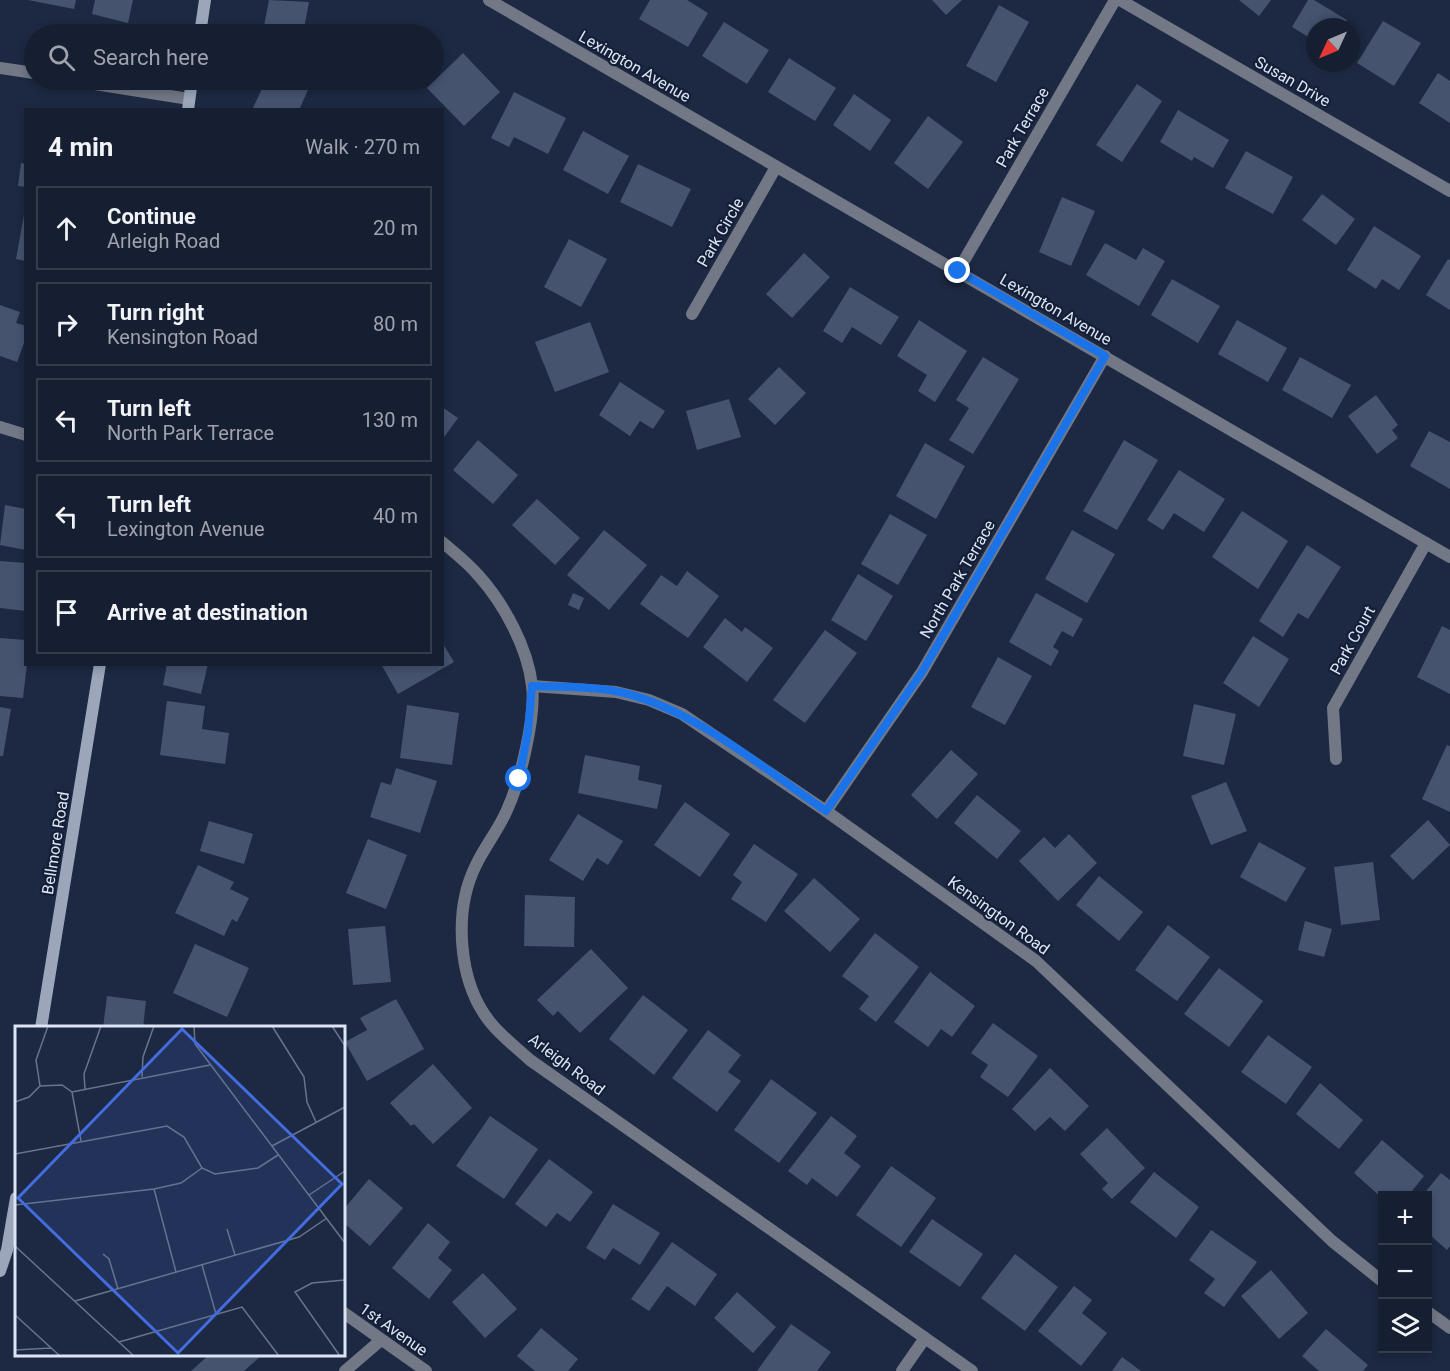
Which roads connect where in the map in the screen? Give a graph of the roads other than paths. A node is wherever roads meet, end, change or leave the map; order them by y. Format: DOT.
graph roads {
  1 [pos="205,0"];
  2 [pos="489,0"];
  3 [pos="1115,0"];
  4 [pos="1120,0"];
  5 [pos="201,24"];
  6 [pos="0,68"];
  7 [pos="24,72"];
  8 [pos="119,90"];
  9 [pos="188,104"];
  10 [pos="776,167"];
  11 [pos="1450,191"];
  12 [pos="958,271"];
  13 [pos="692,314"];
  14 [pos="1105,356"];
  15 [pos="0,427"];
  16 [pos="24,434"];
  17 [pos="1426,543"];
  18 [pos="444,544"];
  19 [pos="1450,556"];
  20 [pos="100,666"];
  21 [pos="532,686"];
  22 [pos="1336,759"];
  23 [pos="826,811"];
  24 [pos="41,1026"];
  25 [pos="15,1204"];
  26 [pos="0,1271"];
  27 [pos="1378,1277"];
  28 [pos="345,1314"];
  29 [pos="1432,1315"];
  30 [pos="1450,1328"];
  31 [pos="925,1338"];
  32 [pos="381,1340"];
  33 [pos="345,1371"];
  34 [pos="426,1371"];
  35 [pos="902,1371"];
  36 [pos="972,1371"];
  1 -- 5 [label="main road"];
  2 -- 10 [label="street, Lexington Avenue"];
  3 -- 12 [label="street, Park Terrace"];
  4 -- 11 [label="street, Susan Drive"];
  6 -- 7 [label="street"];
  8 -- 9 [label="street"];
  10 -- 12 [label="street, Lexington Avenue"];
  10 -- 13 [label="street, Park Circle"];
  12 -- 14 [label="street, Lexington Avenue"];
  14 -- 17 [label="street, Lexington Avenue"];
  14 -- 23 [label="street, North Park Terrace"];
  15 -- 16 [label="street"];
  17 -- 19 [label="street, Lexington Avenue"];
  17 -- 22 [label="street, Park Court"];
  18 -- 21 [label="street, Arleigh Road"];
  20 -- 24 [label="main road, Bellmore Road"];
  21 -- 23 [label="street, Kensington Road"];
  21 -- 31 [label="street, Arleigh Road"];
  23 -- 27 [label="street, Kensington Road"];
  25 -- 26 [label="main road"];
  28 -- 32 [label="street, 1st Avenue"];
  29 -- 30 [label="street"];
  31 -- 35 [label="street"];
  31 -- 36 [label="street, Arleigh Road"];
  32 -- 33 [label="street"];
  32 -- 34 [label="street, 1st Avenue"];
}
